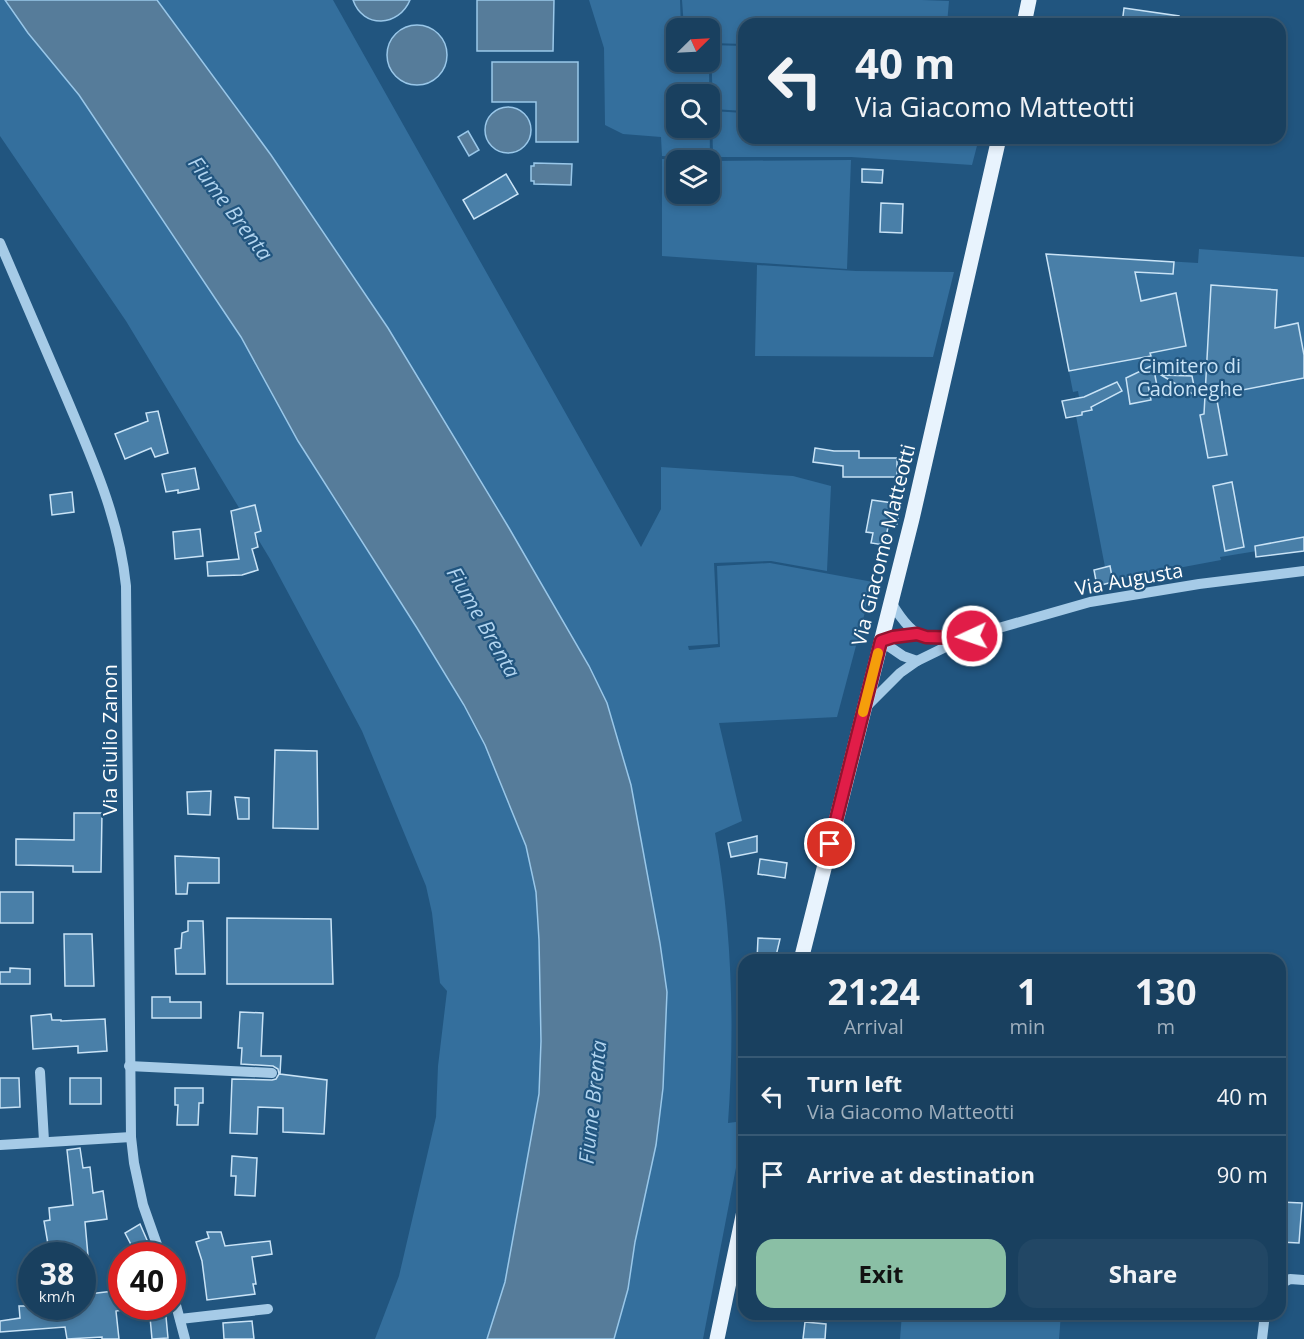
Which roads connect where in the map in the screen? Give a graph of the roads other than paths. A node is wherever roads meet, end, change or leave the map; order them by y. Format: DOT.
graph roads {
  1 [pos="1029,0"];
  2 [pos="1025,18"];
  3 [pos="998,144"];
  4 [pos="0,243"];
  5 [pos="1304,571"];
  6 [pos="891,602"];
  7 [pos="917,634"];
  8 [pos="964,638"];
  9 [pos="881,641"];
  10 [pos="917,661"];
  11 [pos="864,710"];
  12 [pos="803,954"];
  13 [pos="129,1066"];
  14 [pos="40,1072"];
  15 [pos="272,1073"];
  16 [pos="131,1137"];
  17 [pos="44,1141"];
  18 [pos="0,1145"];
  19 [pos="738,1239"];
  20 [pos="157,1242"];
  21 [pos="1304,1280"];
  22 [pos="1286,1281"];
  23 [pos="268,1309"];
  24 [pos="186,1318"];
  25 [pos="180,1320"];
  26 [pos="1264,1320"];
  27 [pos="185,1339"];
  28 [pos="717,1339"];
  29 [pos="1262,1339"];
  1 -- 2 [label="main road"];
  3 -- 6 [label="main road, Via Giacomo Matteotti"];
  4 -- 13 [label="street, Via Giulio Zanon"];
  5 -- 8 [label="street, Via Augusta"];
  6 -- 7 [label="street"];
  6 -- 9 [label="main road, Via Giacomo Matteotti"];
  7 -- 8 [label="street, Via Augusta"];
  7 -- 9 [label="street, Via Augusta"];
  8 -- 10 [label="street, Via Augusta"];
  9 -- 10 [label="street"];
  9 -- 11 [label="main road, Via Giacomo Matteotti"];
  10 -- 11 [label="street, Via Augusta"];
  11 -- 12 [label="main road, Via Giacomo Matteotti"];
  13 -- 15 [label="street"];
  13 -- 16 [label="street, Via Giulio Zanon"];
  14 -- 17 [label="street"];
  16 -- 17 [label="street"];
  16 -- 20 [label="street, Via Giulio Zanon"];
  17 -- 18 [label="street"];
  19 -- 28 [label="main road"];
  21 -- 22 [label="street"];
  23 -- 24 [label="street"];
  25 -- 27 [label="street"];
  26 -- 29 [label="street"];
}
